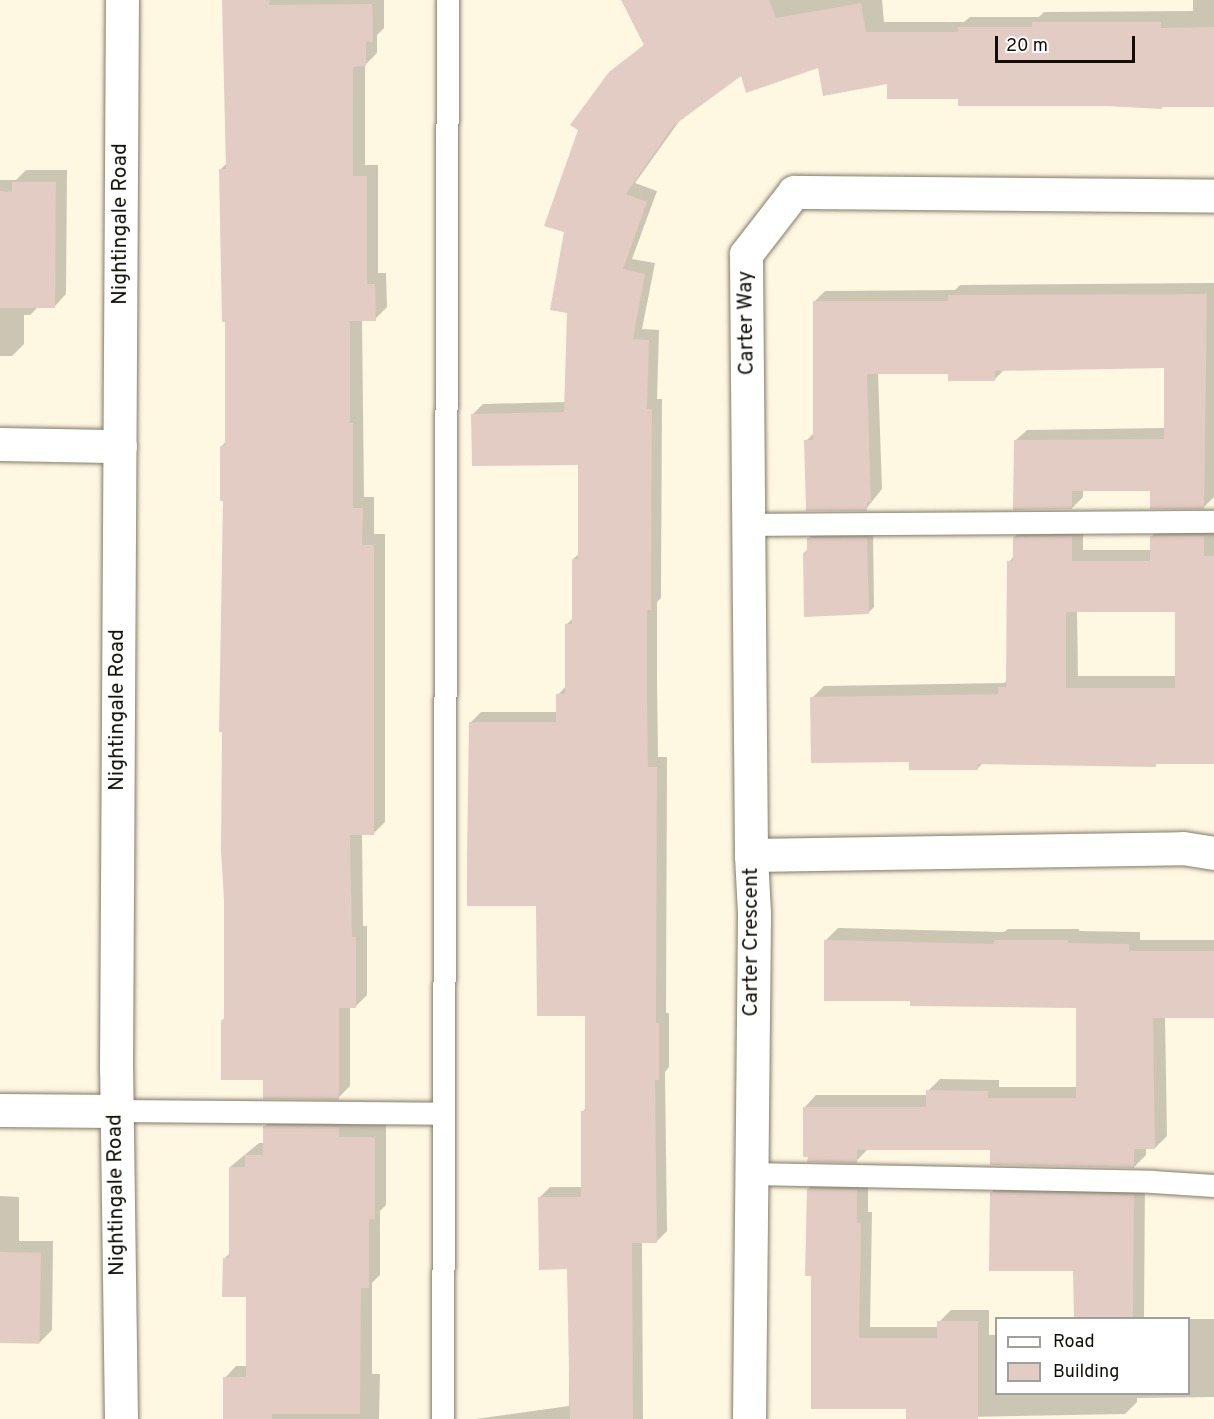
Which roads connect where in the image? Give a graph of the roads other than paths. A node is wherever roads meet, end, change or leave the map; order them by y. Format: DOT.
graph roads {
  1 [pos="122,0"];
  2 [pos="448,0"];
  3 [pos="1214,196"];
  4 [pos="0,444"];
  5 [pos="120,446"];
  6 [pos="1214,522"];
  7 [pos="749,525"];
  8 [pos="1214,853"];
  9 [pos="751,855"];
  10 [pos="0,1110"];
  11 [pos="116,1111"];
  12 [pos="444,1114"];
  13 [pos="750,1174"];
  14 [pos="1214,1186"];
  15 [pos="121,1419"];
  16 [pos="443,1419"];
  17 [pos="749,1419"];
  1 -- 5 [label="street, Nightingale Road"];
  2 -- 12 [label="lane"];
  3 -- 7 [label="street, Carter Way"];
  4 -- 5 [label="street"];
  5 -- 11 [label="street, Nightingale Road"];
  6 -- 7 [label="lane"];
  7 -- 9 [label="street, Carter Way"];
  8 -- 9 [label="street, Carter Crescent"];
  9 -- 13 [label="street, Carter Crescent"];
  10 -- 11 [label="street"];
  11 -- 12 [label="lane"];
  11 -- 15 [label="street, Nightingale Road"];
  12 -- 16 [label="lane"];
  13 -- 14 [label="lane"];
  13 -- 17 [label="street, Carter Crescent"];
}
